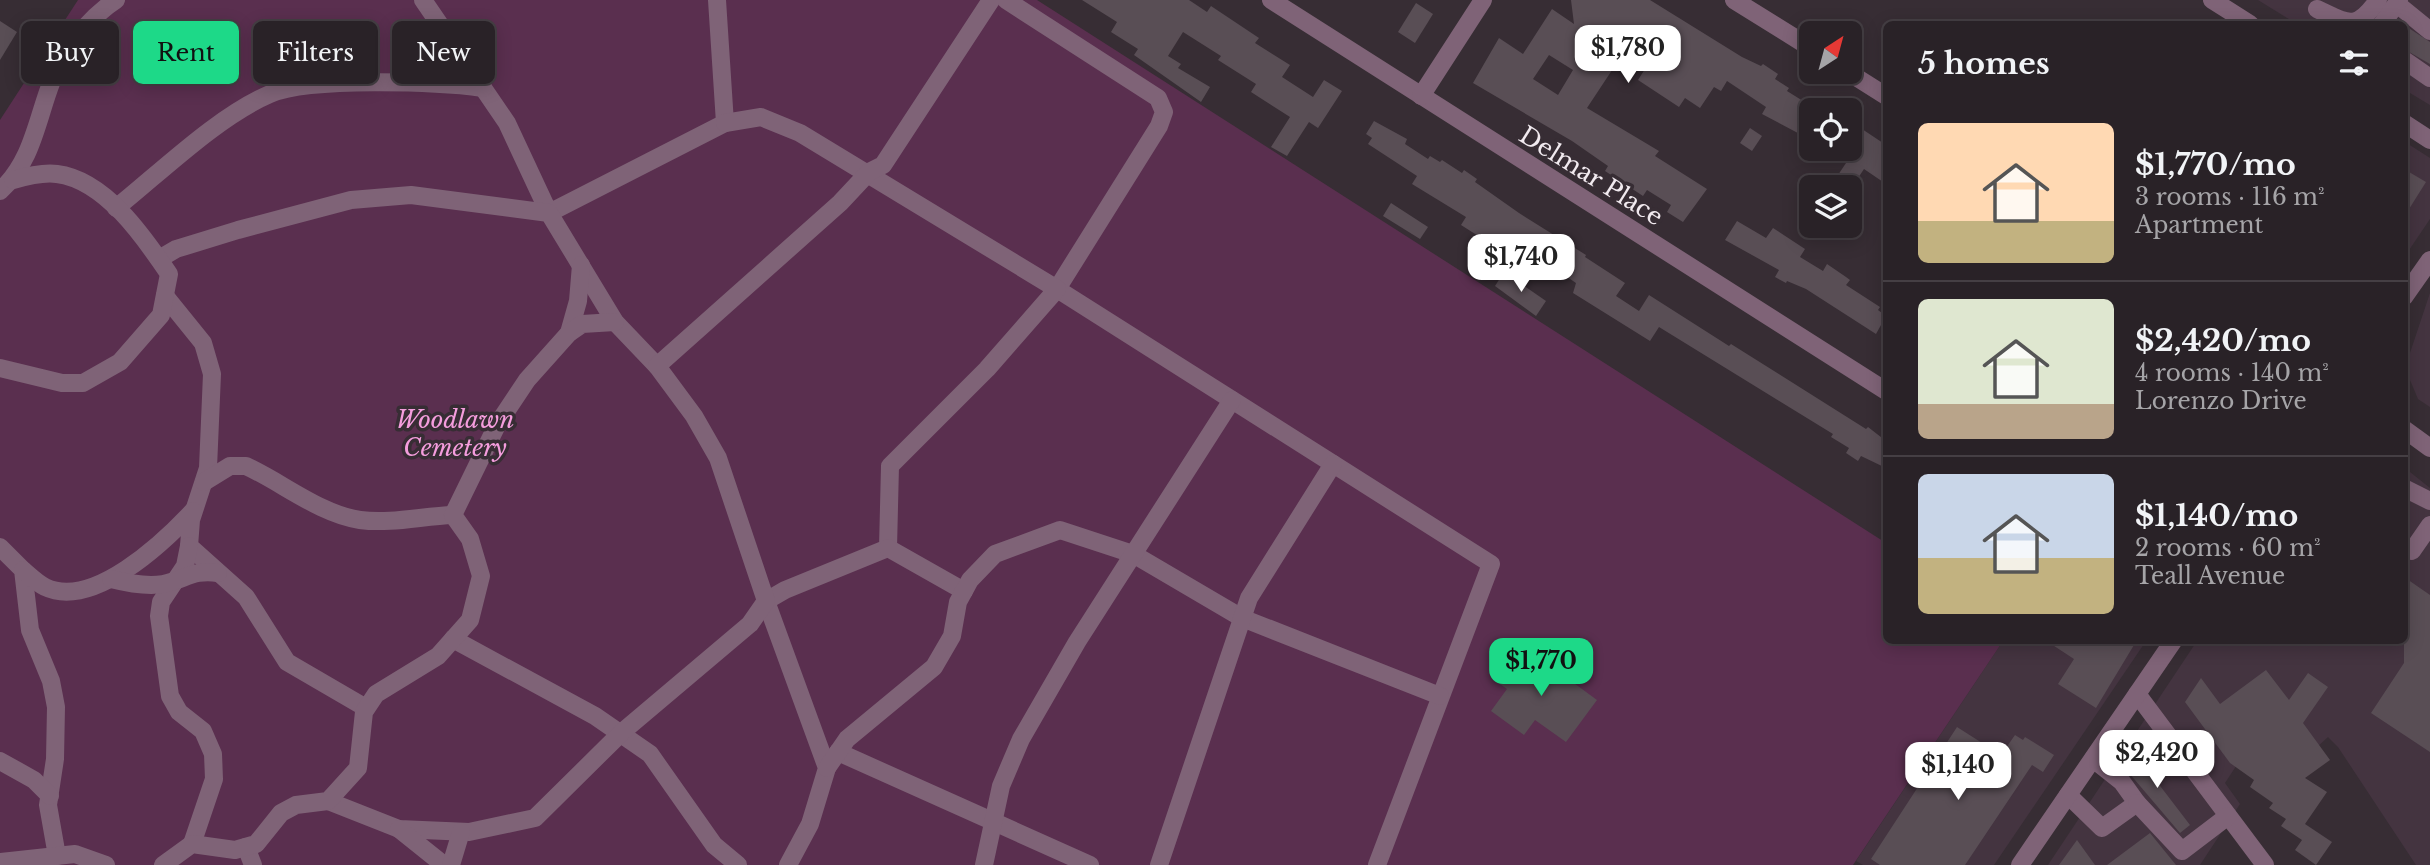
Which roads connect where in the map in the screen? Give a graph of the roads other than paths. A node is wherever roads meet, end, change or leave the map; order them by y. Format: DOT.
graph roads {
  1 [pos="116,0"];
  2 [pos="423,0"];
  3 [pos="717,0"];
  4 [pos="991,0"];
  5 [pos="1006,0"];
  6 [pos="1271,0"];
  7 [pos="1483,0"];
  8 [pos="1734,0"];
  9 [pos="2212,0"];
  10 [pos="2398,2"];
  11 [pos="2316,11"];
  12 [pos="2378,15"];
  13 [pos="2245,21"];
  14 [pos="2348,21"];
  15 [pos="2361,21"];
  16 [pos="2430,31"];
  17 [pos="1799,41"];
  18 [pos="2408,63"];
  19 [pos="2430,78"];
  20 [pos="1862,80"];
  21 [pos="483,88"];
  22 [pos="1883,94"];
  23 [pos="1421,96"];
  24 [pos="725,122"];
  25 [pos="2408,126"];
  26 [pos="2430,140"];
  27 [pos="869,172"];
  28 [pos="7,186"];
  29 [pos="116,208"];
  30 [pos="549,213"];
  31 [pos="159,259"];
  32 [pos="2430,260"];
  33 [pos="581,265"];
  34 [pos="1056,289"];
  35 [pos="2408,291"];
  36 [pos="165,296"];
  37 [pos="615,322"];
  38 [pos="569,333"];
  39 [pos="657,366"];
  40 [pos="0,368"];
  41 [pos="1883,389"];
  42 [pos="1232,400"];
  43 [pos="211,441"];
  44 [pos="1333,464"];
  45 [pos="246,466"];
  46 [pos="204,482"];
  47 [pos="2408,490"];
  48 [pos="2430,501"];
  49 [pos="195,510"];
  50 [pos="453,515"];
  51 [pos="2430,525"];
  52 [pos="189,545"];
  53 [pos="0,547"];
  54 [pos="887,548"];
  55 [pos="2412,551"];
  56 [pos="1133,554"];
  57 [pos="23,570"];
  58 [pos="218,573"];
  59 [pos="178,578"];
  60 [pos="111,579"];
  61 [pos="964,591"];
  62 [pos="766,601"];
  63 [pos="1242,618"];
  64 [pos="453,639"];
  65 [pos="2171,644"];
  66 [pos="2137,694"];
  67 [pos="1440,696"];
  68 [pos="366,708"];
  69 [pos="621,733"];
  70 [pos="838,752"];
  71 [pos="2093,759"];
  72 [pos="0,761"];
  73 [pos="827,768"];
  74 [pos="2068,795"];
  75 [pos="50,796"];
  76 [pos="328,801"];
  77 [pos="2137,803"];
  78 [pos="2228,816"];
  79 [pos="993,824"];
  80 [pos="399,829"];
  81 [pos="461,832"];
  82 [pos="192,844"];
  83 [pos="246,847"];
  84 [pos="57,856"];
  85 [pos="0,862"];
  86 [pos="106,865"];
  87 [pos="163,865"];
  88 [pos="253,865"];
  89 [pos="444,865"];
  90 [pos="451,865"];
  91 [pos="738,865"];
  92 [pos="788,865"];
  93 [pos="984,865"];
  94 [pos="1090,865"];
  95 [pos="1159,865"];
  96 [pos="1377,865"];
  97 [pos="2020,865"];
  98 [pos="2265,865"];
  1 -- 28 [label="street"];
  2 -- 21 [label="street"];
  3 -- 24 [label="street"];
  4 -- 27 [label="street"];
  5 -- 34 [label="street"];
  6 -- 23 [label="street, Delmar Place"];
  7 -- 23 [label="street"];
  8 -- 17 [label="street"];
  9 -- 13 [label="street"];
  10 -- 12 [label="street"];
  10 -- 16 [label="street"];
  11 -- 14 [label="street"];
  12 -- 15 [label="street"];
  18 -- 19 [label="street"];
  20 -- 22 [label="street"];
  21 -- 29 [label="street"];
  21 -- 30 [label="street"];
  23 -- 41 [label="street, Delmar Place"];
  24 -- 27 [label="street"];
  24 -- 30 [label="street"];
  25 -- 26 [label="street"];
  27 -- 34 [label="street"];
  27 -- 39 [label="street"];
  28 -- 29 [label="street"];
  29 -- 31 [label="street"];
  30 -- 31 [label="street"];
  30 -- 33 [label="street"];
  31 -- 36 [label="street"];
  32 -- 35 [label="street"];
  33 -- 37 [label="street"];
  33 -- 38 [label="street"];
  34 -- 42 [label="street"];
  34 -- 54 [label="street"];
  36 -- 40 [label="street"];
  36 -- 43 [label="street"];
  37 -- 38 [label="street"];
  37 -- 39 [label="street"];
  38 -- 50 [label="street"];
  39 -- 62 [label="street"];
  42 -- 44 [label="street"];
  42 -- 56 [label="street"];
  43 -- 45 [label="street"];
  43 -- 46 [label="street"];
  44 -- 63 [label="street"];
  44 -- 67 [label="street"];
  45 -- 46 [label="street"];
  45 -- 50 [label="street"];
  46 -- 49 [label="street"];
  47 -- 48 [label="street"];
  49 -- 52 [label="street"];
  49 -- 60 [label="street"];
  50 -- 64 [label="street"];
  51 -- 55 [label="street"];
  52 -- 58 [label="street"];
  52 -- 59 [label="street"];
  53 -- 57 [label="street"];
  54 -- 61 [label="street"];
  54 -- 62 [label="street"];
  56 -- 61 [label="street"];
  56 -- 63 [label="street"];
  56 -- 79 [label="street"];
  57 -- 60 [label="street"];
  57 -- 75 [label="street"];
  58 -- 59 [label="street"];
  58 -- 68 [label="street"];
  59 -- 60 [label="street"];
  59 -- 82 [label="street"];
  61 -- 70 [label="street"];
  62 -- 69 [label="street"];
  62 -- 73 [label="street"];
  63 -- 67 [label="street"];
  63 -- 95 [label="street"];
  64 -- 68 [label="street"];
  64 -- 69 [label="street"];
  65 -- 66 [label="street"];
  66 -- 71 [label="street"];
  66 -- 78 [label="street"];
  67 -- 96 [label="street"];
  68 -- 76 [label="street"];
  69 -- 81 [label="street"];
  69 -- 91 [label="street"];
  70 -- 73 [label="street"];
  70 -- 79 [label="street"];
  71 -- 74 [label="street"];
  71 -- 77 [label="street"];
  72 -- 75 [label="street"];
  73 -- 92 [label="street"];
  74 -- 77 [label="street"];
  74 -- 97 [label="street"];
  75 -- 84 [label="street"];
  76 -- 80 [label="street"];
  76 -- 83 [label="street"];
  77 -- 78 [label="street"];
  78 -- 98 [label="street"];
  79 -- 93 [label="street"];
  79 -- 94 [label="street"];
  80 -- 81 [label="street"];
  80 -- 89 [label="street"];
  81 -- 90 [label="street"];
  82 -- 83 [label="street"];
  82 -- 87 [label="street"];
  83 -- 88 [label="street"];
  84 -- 85 [label="street"];
  84 -- 86 [label="street"];
}
